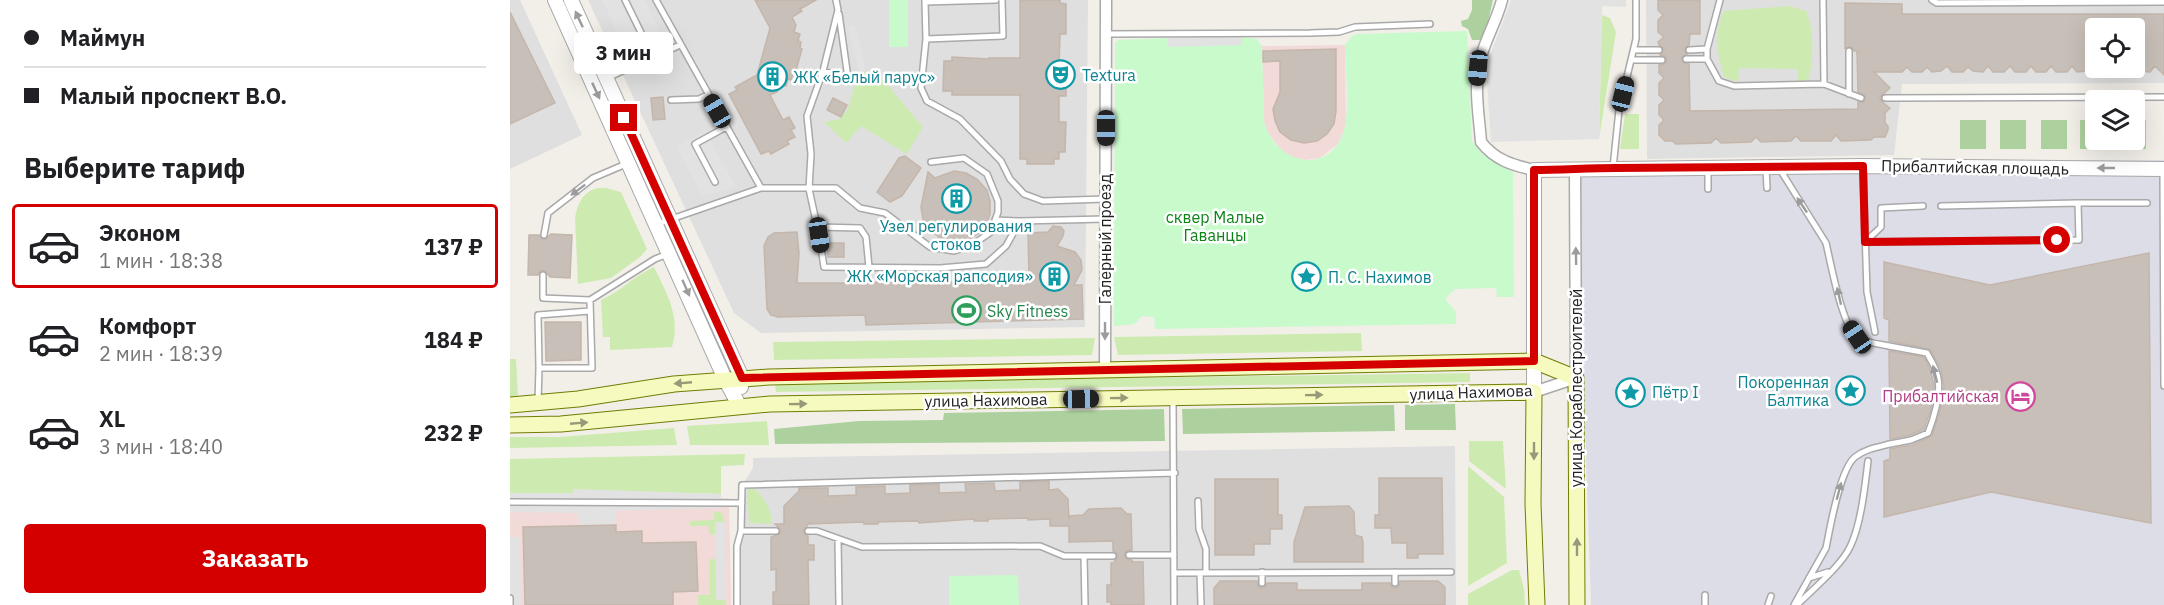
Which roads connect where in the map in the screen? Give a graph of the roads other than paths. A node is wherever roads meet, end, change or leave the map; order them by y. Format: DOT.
graph roads {
  1 [pos="555,0"];
  2 [pos="571,0"];
  3 [pos="625,0"];
  4 [pos="656,0"];
  5 [pos="836,0"];
  6 [pos="996,0"];
  7 [pos="1002,0"];
  8 [pos="1106,0"];
  9 [pos="1502,0"];
  10 [pos="1636,0"];
  11 [pos="1720,0"];
  12 [pos="1823,0"];
  13 [pos="1932,0"];
  14 [pos="925,1"];
  15 [pos="2154,1"];
  16 [pos="2164,2"];
  17 [pos="838,10"];
  18 [pos="1430,24"];
  19 [pos="1106,34"];
  20 [pos="926,39"];
  21 [pos="680,45"];
  22 [pos="1707,49"];
  23 [pos="1634,50"];
  24 [pos="1659,50"];
  25 [pos="1689,50"];
  26 [pos="1849,51"];
  27 [pos="653,57"];
  28 [pos="1686,59"];
  29 [pos="1707,59"];
  30 [pos="1631,60"];
  31 [pos="1662,60"];
  32 [pos="822,71"];
  33 [pos="606,78"];
  34 [pos="1824,84"];
  35 [pos="1849,94"];
  36 [pos="707,95"];
  37 [pos="1861,98"];
  38 [pos="1885,98"];
  39 [pos="2164,98"];
  40 [pos="671,100"];
  41 [pos="726,127"];
  42 [pos="642,157"];
  43 [pos="931,162"];
  44 [pos="629,163"];
  45 [pos="1863,166"];
  46 [pos="1772,167"];
  47 [pos="1613,168"];
  48 [pos="1708,168"];
  49 [pos="2163,169"];
  50 [pos="1534,170"];
  51 [pos="1575,171"];
  52 [pos="715,182"];
  53 [pos="761,188"];
  54 [pos="1767,188"];
  55 [pos="809,189"];
  56 [pos="1708,189"];
  57 [pos="1105,199"];
  58 [pos="2078,203"];
  59 [pos="2147,203"];
  60 [pos="2164,204"];
  61 [pos="1923,206"];
  62 [pos="1941,206"];
  63 [pos="1106,219"];
  64 [pos="995,220"];
  65 [pos="1020,221"];
  66 [pos="663,222"];
  67 [pos="817,227"];
  68 [pos="544,235"];
  69 [pos="1865,242"];
  70 [pos="670,253"];
  71 [pos="869,267"];
  72 [pos="543,275"];
  73 [pos="590,300"];
  74 [pos="590,311"];
  75 [pos="1875,332"];
  76 [pos="1534,361"];
  77 [pos="538,368"];
  78 [pos="1105,370"];
  79 [pos="742,378"];
  80 [pos="1576,378"];
  81 [pos="725,379"];
  82 [pos="2164,386"];
  83 [pos="1534,392"];
  84 [pos="1173,398"];
  85 [pos="538,403"];
  86 [pos="510,405"];
  87 [pos="740,407"];
  88 [pos="510,424"];
  89 [pos="1868,461"];
  90 [pos="1174,473"];
  91 [pos="1198,501"];
  92 [pos="510,502"];
  93 [pos="742,503"];
  94 [pos="741,531"];
  95 [pos="776,531"];
  96 [pos="808,531"];
  97 [pos="838,538"];
  98 [pos="1128,555"];
  99 [pos="1174,555"];
  100 [pos="1084,556"];
  101 [pos="1113,556"];
  102 [pos="1831,571"];
  103 [pos="1262,572"];
  104 [pos="1395,572"];
  105 [pos="1451,572"];
  106 [pos="1174,573"];
  107 [pos="1203,573"];
  108 [pos="1809,578"];
  109 [pos="1262,583"];
  110 [pos="1395,583"];
  111 [pos="1705,595"];
  112 [pos="1771,596"];
  113 [pos="510,598"];
  114 [pos="510,605"];
  115 [pos="737,605"];
  116 [pos="839,605"];
  117 [pos="1084,605"];
  118 [pos="1174,605"];
  119 [pos="1201,605"];
  120 [pos="1537,605"];
  121 [pos="1577,605"];
  122 [pos="1705,605"];
  123 [pos="1768,605"];
  124 [pos="1795,605"];
  1 -- 44 [label="street, one-way"];
  33 -- 2 [label="street, one-way"];
  3 -- 27 [label="lane"];
  4 -- 21 [label="lane"];
  5 -- 17 [label="lane"];
  6 -- 14 [label="lane"];
  7 -- 20 [label="lane"];
  8 -- 19 [label="street, Галерный проезд"];
  9 -- 50 [label="street"];
  10 -- 23 [label="lane"];
  11 -- 22 [label="lane"];
  12 -- 34 [label="lane"];
  13 -- 15 [label="lane"];
  14 -- 20 [label="lane"];
  15 -- 16 [label="lane"];
  17 -- 32 [label="lane"];
  17 -- 32 [label="lane"];
  18 -- 19 [label="lane"];
  19 -- 57 [label="street, Галерный проезд"];
  20 -- 57 [label="lane"];
  21 -- 27 [label="lane"];
  21 -- 36 [label="lane"];
  22 -- 25 [label="lane"];
  22 -- 29 [label="lane"];
  23 -- 24 [label="lane"];
  23 -- 30 [label="lane"];
  26 -- 35 [label="lane"];
  27 -- 33 [label="lane"];
  28 -- 29 [label="lane"];
  29 -- 34 [label="lane"];
  30 -- 31 [label="lane"];
  30 -- 47 [label="lane"];
  32 -- 55 [label="lane"];
  33 -- 42 [label="street"];
  34 -- 35 [label="lane"];
  35 -- 37 [label="lane"];
  36 -- 40 [label="lane"];
  36 -- 41 [label="lane"];
  38 -- 39 [label="lane"];
  41 -- 52 [label="lane"];
  41 -- 53 [label="lane"];
  42 -- 44 [label="lane"];
  42 -- 66 [label="street"];
  43 -- 64 [label="lane"];
  44 -- 66 [label="street"];
  44 -- 68 [label="lane, one-way"];
  45 -- 46 [label="street, Прибалтийская площадь"];
  49 -- 45 [label="street, Прибалтийская площадь, one-way"];
  45 -- 69 [label="lane"];
  46 -- 48 [label="street, Прибалтийская площадь"];
  46 -- 54 [label="lane"];
  108 -- 46 [label="lane, one-way, bridge"];
  47 -- 48 [label="street, Прибалтийская площадь"];
  47 -- 51 [label="street, Прибалтийская площадь"];
  48 -- 56 [label="lane"];
  49 -- 60 [label="lane"];
  50 -- 51 [label="street, Прибалтийская площадь"];
  50 -- 76 [label="street"];
  80 -- 51 [label="street, улица Кораблестроителей, one-way"];
  53 -- 55 [label="lane"];
  53 -- 66 [label="lane"];
  55 -- 64 [label="lane"];
  55 -- 67 [label="lane"];
  57 -- 63 [label="street, Галерный проезд"];
  58 -- 59 [label="lane"];
  58 -- 62 [label="lane"];
  58 -- 69 [label="lane"];
  60 -- 82 [label="lane"];
  61 -- 69 [label="lane"];
  63 -- 65 [label="lane"];
  63 -- 78 [label="street, Галерный проезд, one-way"];
  64 -- 65 [label="lane"];
  65 -- 71 [label="lane"];
  66 -- 70 [label="street"];
  66 -- 79 [label="street"];
  67 -- 71 [label="lane"];
  67 -- 71 [label="lane"];
  69 -- 75 [label="lane"];
  70 -- 73 [label="lane"];
  70 -- 81 [label="street, one-way"];
  72 -- 73 [label="lane"];
  73 -- 74 [label="lane"];
  74 -- 77 [label="lane"];
  74 -- 77 [label="lane"];
  76 -- 78 [label="main road, улица Нахимова"];
  76 -- 80 [label="main road, улица Нахимова"];
  76 -- 83 [label="street"];
  77 -- 85 [label="lane"];
  78 -- 79 [label="main road, улица Нахимова"];
  79 -- 81 [label="main road, улица Нахимова"];
  79 -- 87 [label="street"];
  80 -- 83 [label="street, улица Нахимова"];
  121 -- 80 [label="main road, улица Кораблестроителей, one-way"];
  81 -- 85 [label="main road, улица Нахимова, one-way"];
  81 -- 87 [label="street"];
  84 -- 83 [label="main road, улица Нахимова, one-way"];
  83 -- 120 [label="main road, one-way"];
  87 -- 84 [label="main road, улица Нахимова, one-way"];
  84 -- 90 [label="lane"];
  85 -- 86 [label="main road, улица Нахимова"];
  88 -- 87 [label="main road, улица Нахимова, one-way"];
  89 -- 102 [label="lane"];
  90 -- 93 [label="lane"];
  90 -- 99 [label="lane"];
  91 -- 107 [label="lane"];
  92 -- 93 [label="lane"];
  93 -- 94 [label="lane"];
  94 -- 95 [label="lane"];
  94 -- 115 [label="lane"];
  96 -- 97 [label="lane"];
  97 -- 100 [label="lane"];
  97 -- 116 [label="lane"];
  98 -- 99 [label="lane"];
  99 -- 106 [label="lane"];
  100 -- 101 [label="lane"];
  100 -- 117 [label="lane"];
  102 -- 108 [label="lane"];
  102 -- 124 [label="lane"];
  103 -- 104 [label="lane"];
  103 -- 107 [label="lane"];
  103 -- 109 [label="lane"];
  104 -- 105 [label="lane"];
  104 -- 110 [label="lane"];
  106 -- 107 [label="lane"];
  106 -- 118 [label="lane"];
  107 -- 119 [label="lane"];
  108 -- 124 [label="lane"];
  111 -- 122 [label="lane"];
  112 -- 123 [label="lane"];
  113 -- 114 [label="lane"];
}
